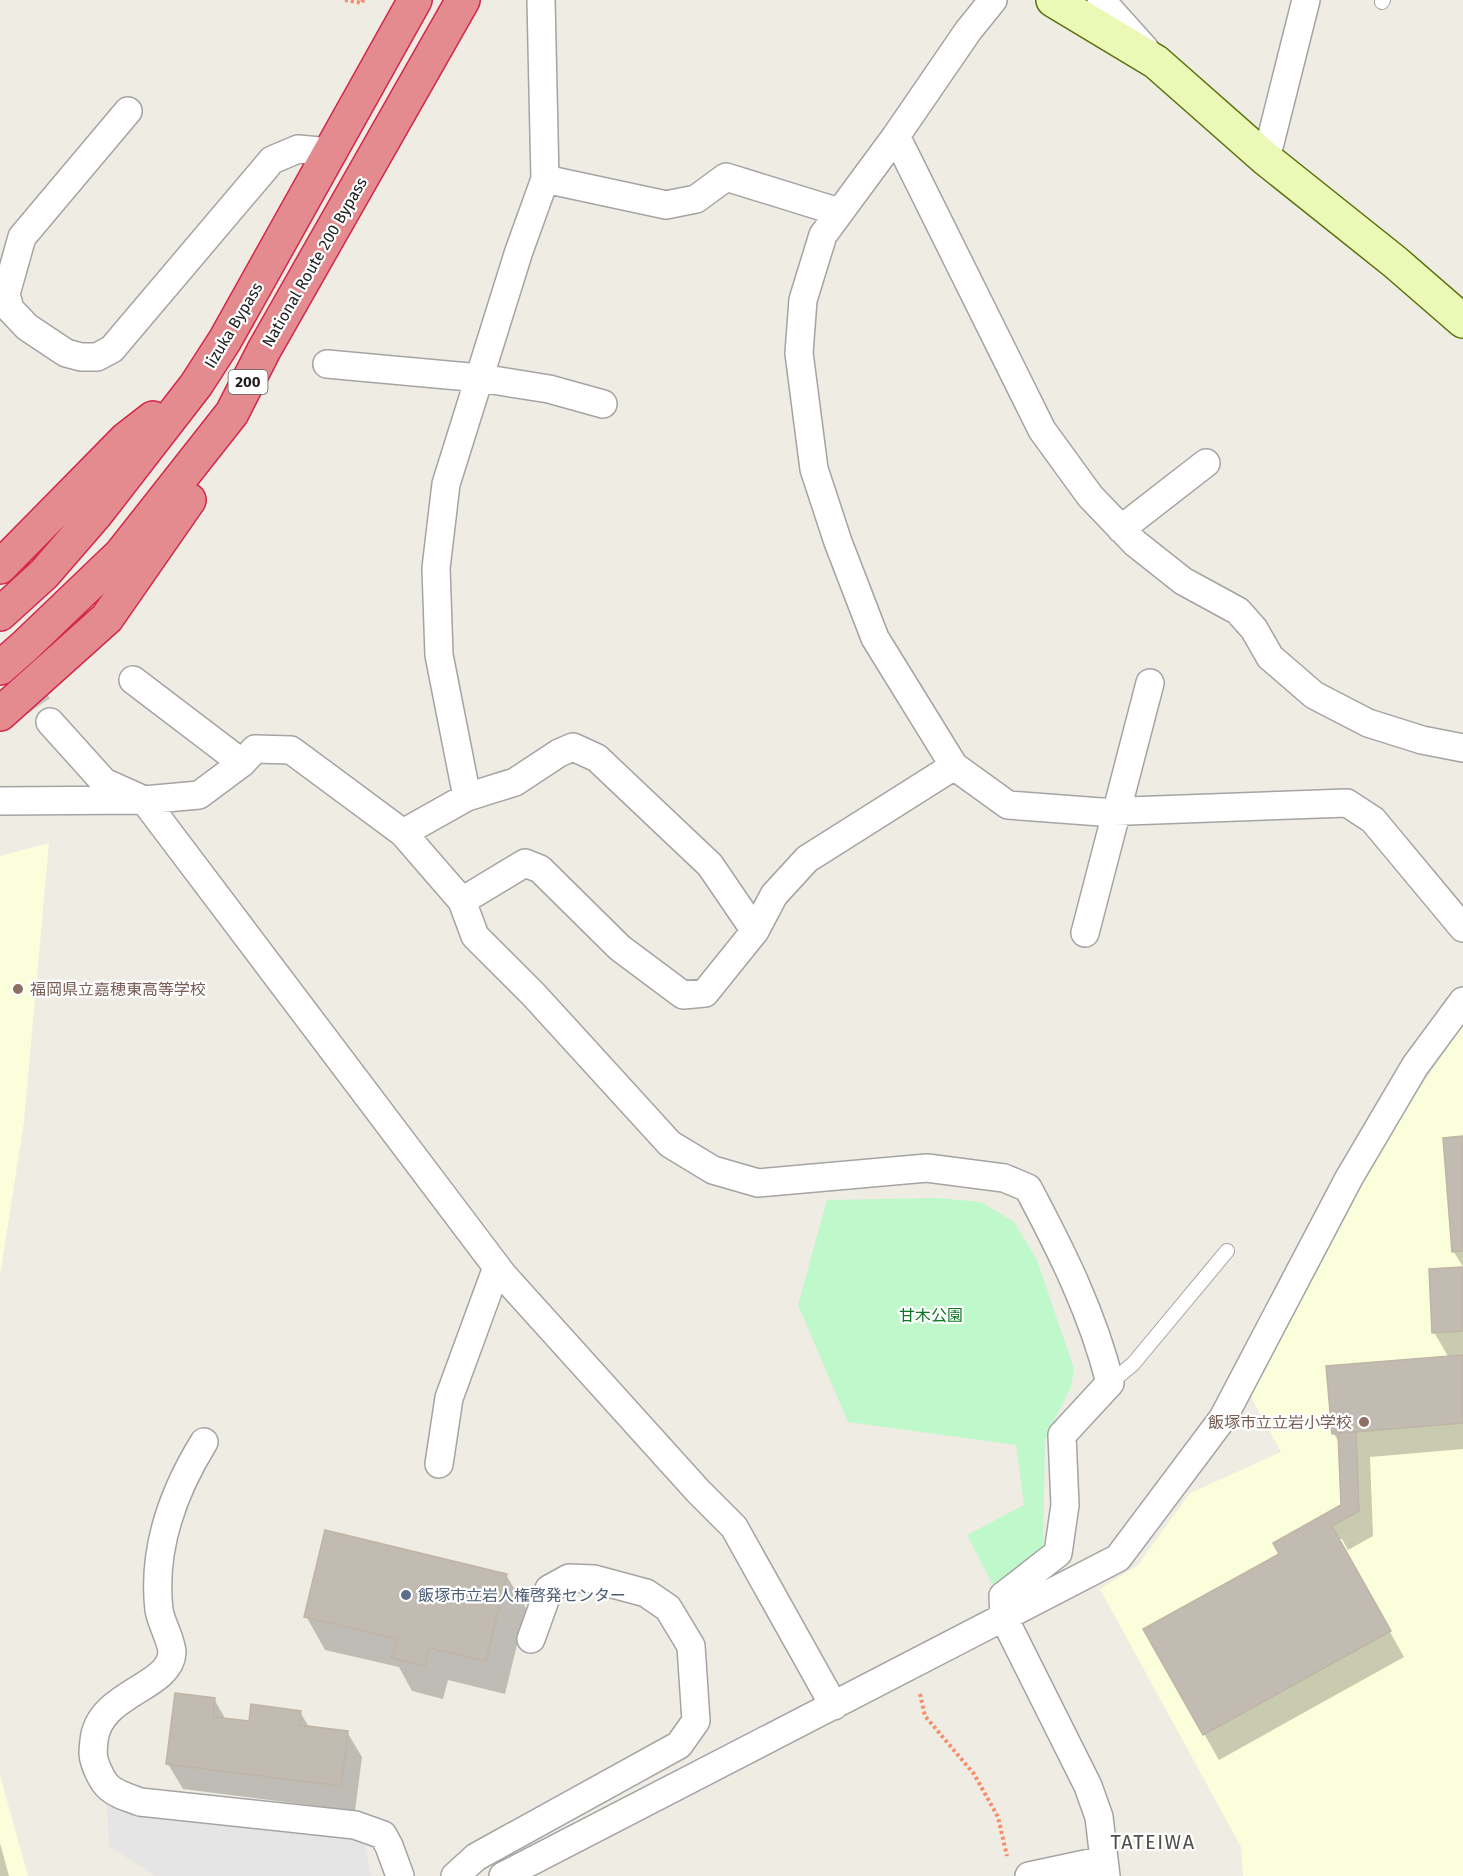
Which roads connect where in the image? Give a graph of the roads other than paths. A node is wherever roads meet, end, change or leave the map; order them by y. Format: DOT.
graph roads {
  1 [pos="463,0"];
  2 [pos="541,0"];
  3 [pos="993,0"];
  4 [pos="1053,0"];
  5 [pos="1101,0"];
  6 [pos="1306,0"];
  7 [pos="409,11"];
  8 [pos="1156,62"];
  9 [pos="128,111"];
  10 [pos="896,136"];
  11 [pos="331,152"];
  12 [pos="1266,159"];
  13 [pos="545,179"];
  14 [pos="839,212"];
  15 [pos="1463,321"];
  16 [pos="327,364"];
  17 [pos="480,378"];
  18 [pos="196,385"];
  19 [pos="603,404"];
  20 [pos="232,413"];
  21 [pos="1206,462"];
  22 [pos="1121,529"];
  23 [pos="0,567"];
  24 [pos="0,614"];
  25 [pos="0,668"];
  26 [pos="133,680"];
  27 [pos="1150,683"];
  28 [pos="0,714"];
  29 [pos="50,722"];
  30 [pos="1463,748"];
  31 [pos="242,763"];
  32 [pos="954,766"];
  33 [pos="467,797"];
  34 [pos="144,800"];
  35 [pos="0,801"];
  36 [pos="1116,812"];
  37 [pos="403,833"];
  38 [pos="462,901"];
  39 [pos="1463,928"];
  40 [pos="754,931"];
  41 [pos="1085,933"];
  42 [pos="1463,1000"];
  43 [pos="1227,1251"];
  44 [pos="497,1267"];
  45 [pos="1110,1383"];
  46 [pos="204,1442"];
  47 [pos="439,1464"];
  48 [pos="1004,1618"];
  49 [pos="531,1639"];
  50 [pos="834,1706"];
  51 [pos="1105,1868"];
  52 [pos="400,1876"];
  53 [pos="455,1876"];
  54 [pos="503,1876"];
  55 [pos="1029,1876"];
  1 -- 20 [label="highway, National Route 200 Bypass / 200"];
  2 -- 13 [label="street"];
  3 -- 10 [label="street"];
  4 -- 8 [label="street"];
  5 -- 8 [label="street"];
  6 -- 12 [label="street"];
  7 -- 11 [label="highway, Iizuka Bypass / 200"];
  8 -- 12 [label="street"];
  9 -- 11 [label="street"];
  10 -- 14 [label="street"];
  10 -- 22 [label="street"];
  11 -- 18 [label="highway, Iizuka Bypass / 200"];
  12 -- 15 [label="street"];
  13 -- 14 [label="street"];
  13 -- 17 [label="street"];
  14 -- 32 [label="street"];
  16 -- 17 [label="street"];
  17 -- 19 [label="street"];
  17 -- 33 [label="street"];
  18 -- 23 [label="highway"];
  18 -- 24 [label="highway, Iizuka Bypass / 200"];
  20 -- 25 [label="highway, National Route 200 Bypass / 200"];
  20 -- 28 [label="highway"];
  21 -- 22 [label="street"];
  22 -- 30 [label="street"];
  26 -- 31 [label="street"];
  27 -- 36 [label="street"];
  29 -- 34 [label="street"];
  31 -- 34 [label="street"];
  31 -- 37 [label="street"];
  32 -- 36 [label="street"];
  32 -- 40 [label="street"];
  33 -- 37 [label="street"];
  33 -- 40 [label="street"];
  34 -- 35 [label="street"];
  34 -- 44 [label="street"];
  36 -- 39 [label="street"];
  36 -- 41 [label="street"];
  37 -- 38 [label="street"];
  38 -- 40 [label="street"];
  38 -- 45 [label="street"];
  42 -- 48 [label="street"];
  43 -- 45 [label="lane"];
  44 -- 47 [label="street"];
  44 -- 50 [label="street"];
  45 -- 48 [label="street"];
  46 -- 52 [label="street"];
  48 -- 50 [label="street"];
  48 -- 51 [label="street"];
  49 -- 53 [label="street"];
  50 -- 54 [label="street"];
  51 -- 55 [label="street"];
}
